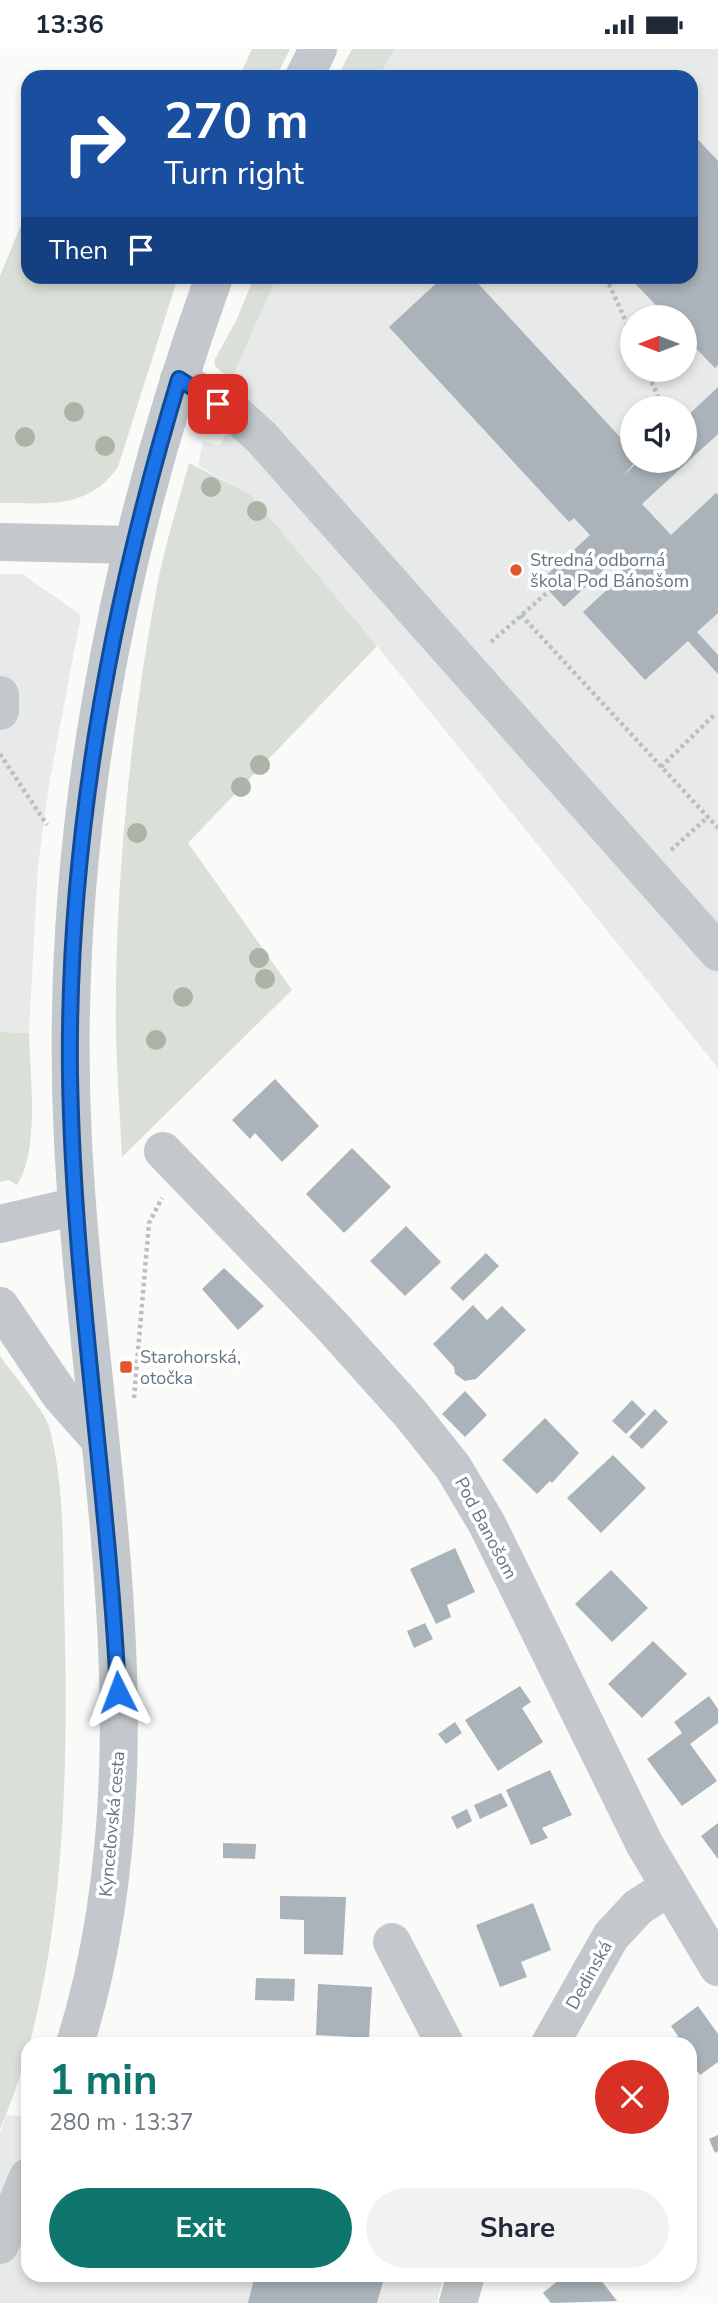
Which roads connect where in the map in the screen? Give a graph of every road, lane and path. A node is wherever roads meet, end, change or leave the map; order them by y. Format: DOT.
graph roads {
  1 [pos="318,49"];
  2 [pos="308,70"];
  3 [pos="212,284"];
  4 [pos="609,284"];
  5 [pos="620,308"];
  6 [pos="179,379"];
  7 [pos="0,542"];
  8 [pos="133,545"];
  9 [pos="549,591"];
  10 [pos="521,615"];
  11 [pos="498,636"];
  12 [pos="0,695"];
  13 [pos="0,711"];
  14 [pos="715,714"];
  15 [pos="0,754"];
  16 [pos="661,767"];
  17 [pos="708,817"];
  18 [pos="48,826"];
  19 [pos="718,828"];
  20 [pos="677,844"];
  21 [pos="718,952"];
  22 [pos="174,1163"];
  23 [pos="77,1206"];
  24 [pos="0,1224"];
  25 [pos="0,1306"];
  26 [pos="133,1410"];
  27 [pos="100,1440"];
  28 [pos="668,1888"];
  29 [pos="392,1942"];
  30 [pos="718,1967"];
  31 [pos="77,2037"];
  32 [pos="441,2037"];
  33 [pos="554,2037"];
  34 [pos="21,2194"];
  35 [pos="0,2245"];
  1 -- 2 [label="street"];
  3 -- 6 [label="street, Kynceľovská cesta"];
  4 -- 5 [label="path"];
  6 -- 8 [label="street, Kynceľovská cesta"];
  6 -- 21 [label="street"];
  7 -- 8 [label="street"];
  8 -- 23 [label="street, Kynceľovská cesta"];
  9 -- 10 [label="path"];
  10 -- 11 [label="path"];
  10 -- 16 [label="path"];
  12 -- 13 [label="street"];
  14 -- 16 [label="path"];
  15 -- 18 [label="path"];
  16 -- 17 [label="path"];
  17 -- 19 [label="path"];
  17 -- 20 [label="path"];
  22 -- 26 [label="path"];
  22 -- 28 [label="street, Pod Banošom"];
  23 -- 24 [label="street"];
  23 -- 27 [label="street, Kynceľovská cesta"];
  25 -- 27 [label="street"];
  27 -- 31 [label="street, Kynceľovská cesta"];
  28 -- 30 [label="street, Pod Banošom"];
  28 -- 33 [label="street, Dedinská"];
  29 -- 32 [label="street"];
  34 -- 35 [label="street"];
}
